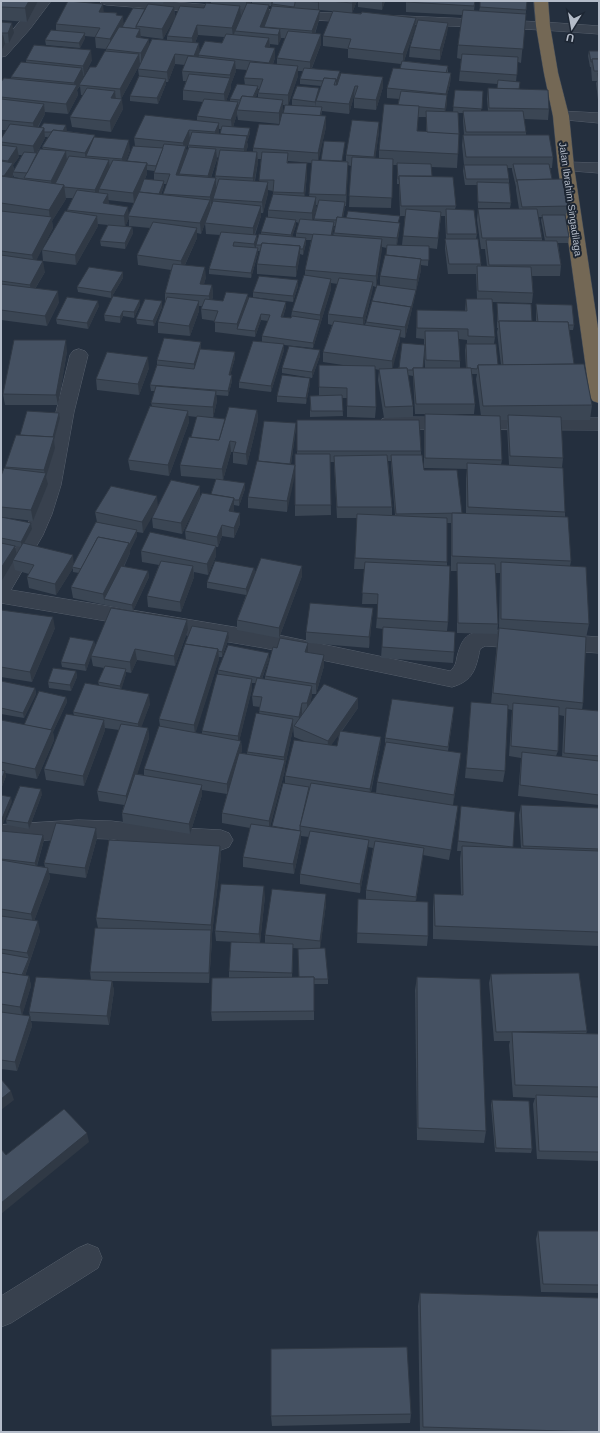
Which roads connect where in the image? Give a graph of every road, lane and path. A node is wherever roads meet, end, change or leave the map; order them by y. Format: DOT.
graph roads {
  1 [pos="44,1"];
  2 [pos="107,1"];
  3 [pos="541,1"];
  4 [pos="543,26"];
  5 [pos="599,30"];
  6 [pos="1,53"];
  7 [pos="561,116"];
  8 [pos="599,118"];
  9 [pos="566,167"];
  10 [pos="599,168"];
  11 [pos="79,355"];
  12 [pos="599,396"];
  13 [pos="371,423"];
  14 [pos="599,424"];
  15 [pos="1,589"];
  16 [pos="1,596"];
  17 [pos="599,645"];
  18 [pos="1,834"];
  19 [pos="221,840"];
  20 [pos="88,1258"];
  21 [pos="1,1313"];
  1 -- 6 [label="street"];
  2 -- 4 [label="street"];
  3 -- 4 [label="highway, Jalan Ibrahim Singadilaga"];
  4 -- 5 [label="street"];
  4 -- 7 [label="highway, Jalan Ibrahim Singadilaga"];
  7 -- 8 [label="street"];
  7 -- 9 [label="highway, Jalan Ibrahim Singadilaga"];
  9 -- 10 [label="street"];
  9 -- 12 [label="highway, Jalan Ibrahim Singadilaga"];
  11 -- 15 [label="street"];
  13 -- 14 [label="street"];
  16 -- 17 [label="street"];
  18 -- 19 [label="street"];
  20 -- 21 [label="street"];
}
